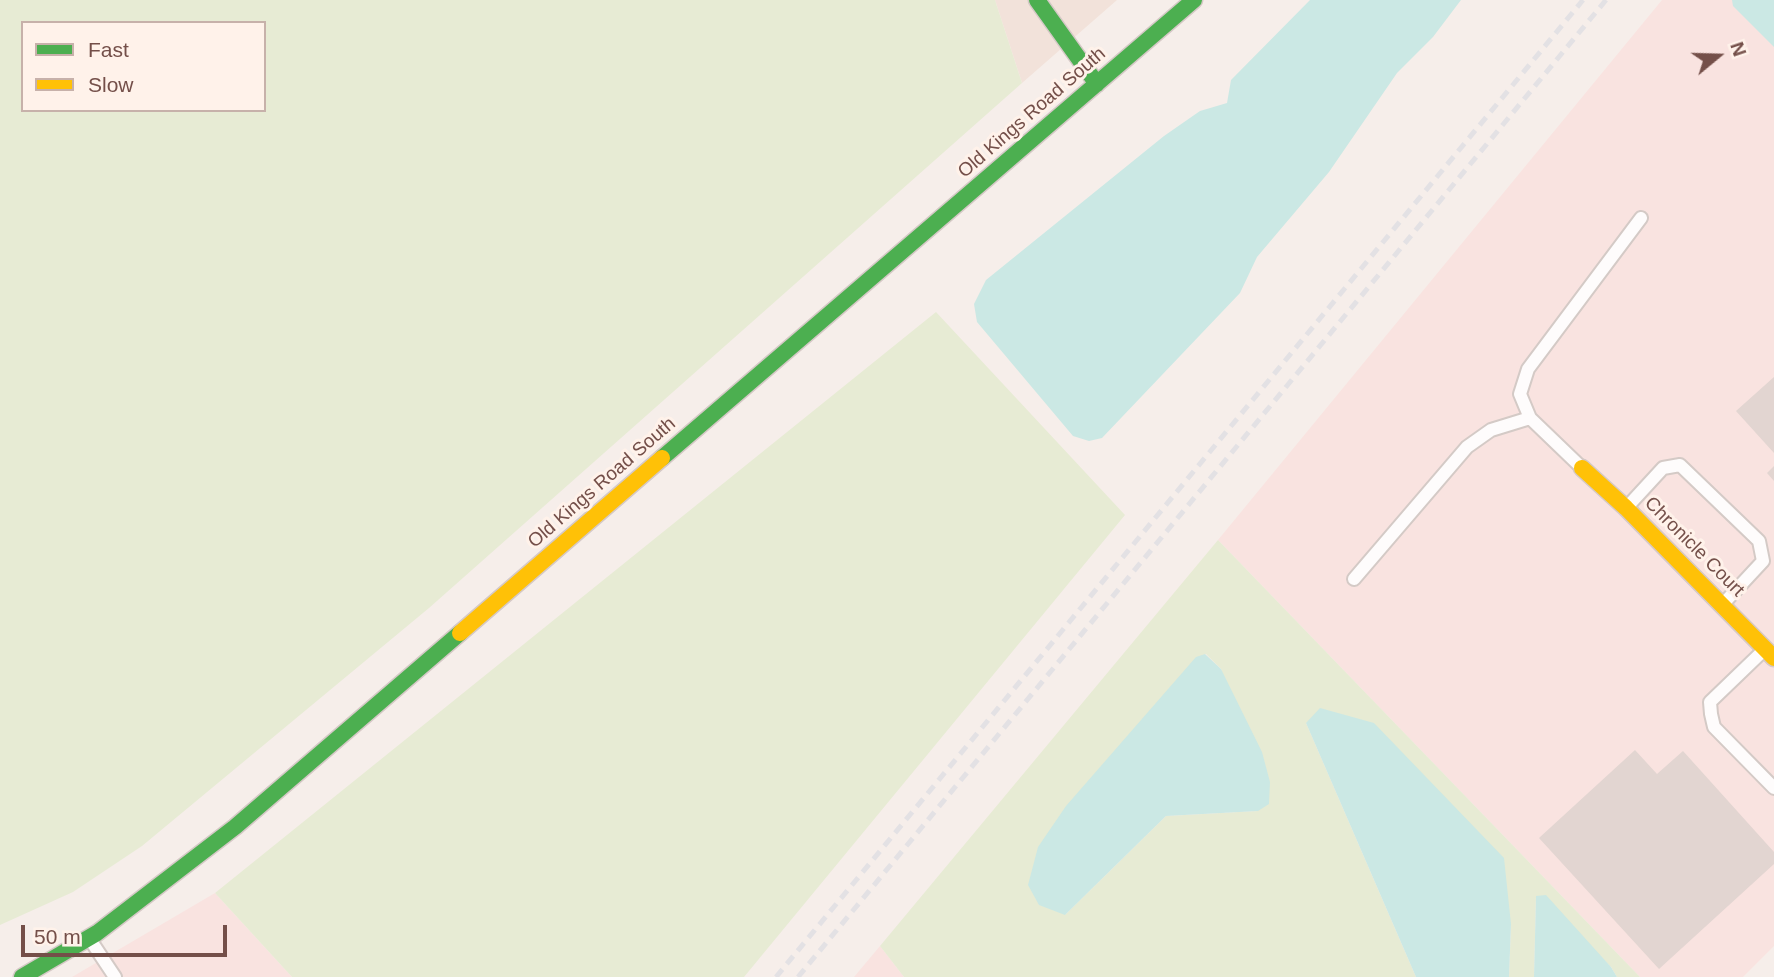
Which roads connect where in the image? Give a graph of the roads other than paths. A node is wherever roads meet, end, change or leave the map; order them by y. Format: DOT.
graph roads {
  1 [pos="1037,0"];
  2 [pos="1194,0"];
  3 [pos="1097,84"];
  4 [pos="1641,218"];
  5 [pos="1530,418"];
  6 [pos="1582,468"];
  7 [pos="1626,508"];
  8 [pos="1354,579"];
  9 [pos="1723,605"];
  10 [pos="1771,649"];
  11 [pos="1774,788"];
  12 [pos="88,938"];
  13 [pos="22,977"];
  14 [pos="115,977"];
  1 -- 3 [label="street"];
  2 -- 3 [label="street, Old Kings Road South"];
  3 -- 12 [label="street, Old Kings Road South"];
  4 -- 5 [label="lane"];
  5 -- 6 [label="lane"];
  5 -- 8 [label="lane"];
  6 -- 7 [label="street, Chronicle Court"];
  7 -- 9 [label="street, Chronicle Court"];
  7 -- 9 [label="lane"];
  9 -- 10 [label="street, Chronicle Court"];
  10 -- 11 [label="lane"];
  12 -- 13 [label="street, Old Kings Road South"];
  12 -- 14 [label="lane"];
}
